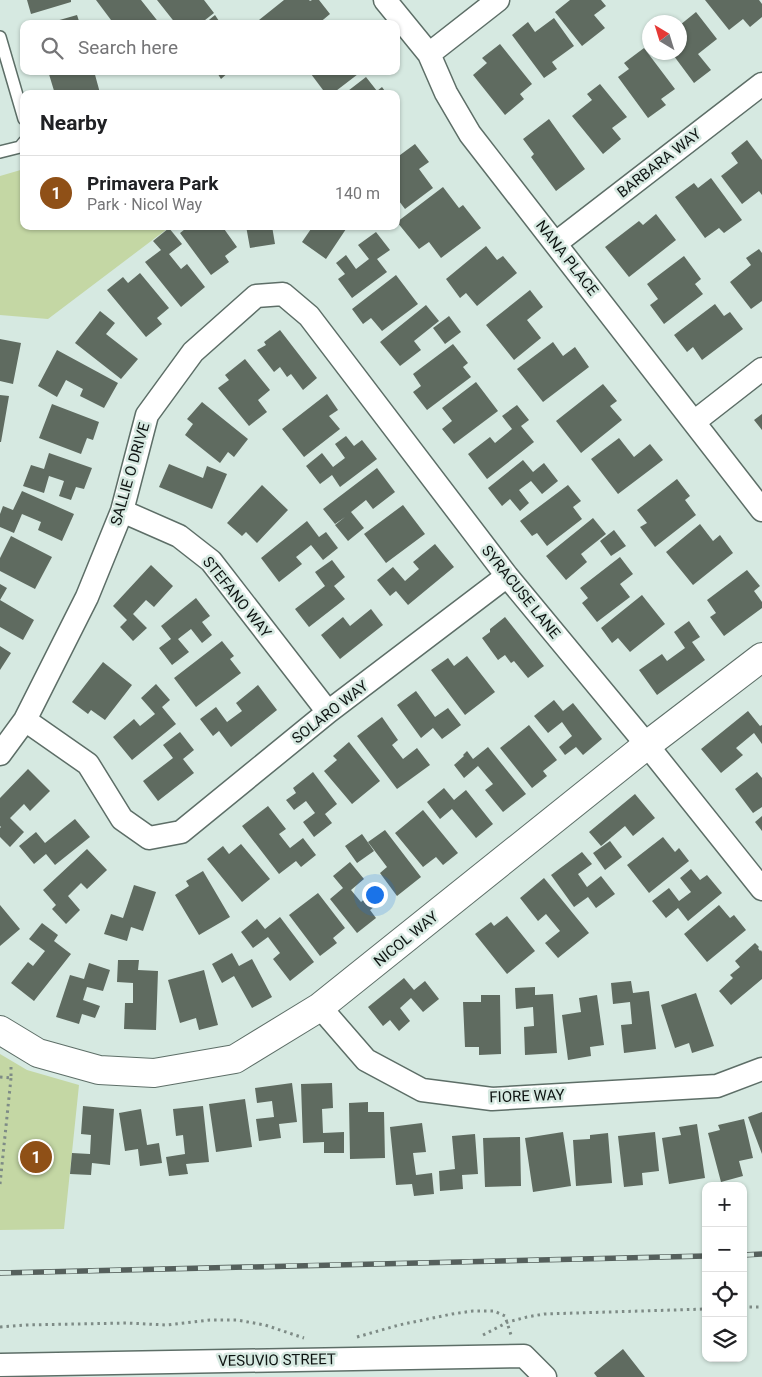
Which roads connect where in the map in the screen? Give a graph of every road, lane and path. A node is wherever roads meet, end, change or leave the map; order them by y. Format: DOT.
graph roads {
  1 [pos="384,0"];
  2 [pos="498,0"];
  3 [pos="0,37"];
  4 [pos="429,54"];
  5 [pos="762,84"];
  6 [pos="20,106"];
  7 [pos="20,147"];
  8 [pos="0,152"];
  9 [pos="556,243"];
  10 [pos="283,294"];
  11 [pos="762,369"];
  12 [pos="694,422"];
  13 [pos="762,510"];
  14 [pos="122,511"];
  15 [pos="507,576"];
  16 [pos="762,657"];
  17 [pos="328,712"];
  18 [pos="25,720"];
  19 [pos="647,745"];
  20 [pos="0,754"];
  21 [pos="762,889"];
  22 [pos="320,1007"];
  23 [pos="0,1030"];
  24 [pos="12,1056"];
  25 [pos="762,1070"];
  26 [pos="0,1077"];
  27 [pos="11,1078"];
  28 [pos="2,1146"];
  29 [pos="1,1162"];
  30 [pos="0,1184"];
  31 [pos="762,1307"];
  32 [pos="747,1308"];
  33 [pos="702,1309"];
  34 [pos="508,1322"];
  35 [pos="0,1327"];
  36 [pos="511,1335"];
  37 [pos="483,1336"];
  38 [pos="349,1339"];
  39 [pos="311,1359"];
  40 [pos="0,1365"];
  41 [pos="85,1370"];
  42 [pos="545,1377"];
  1 -- 4 [label="street, NANA PLACE"];
  2 -- 4 [label="street"];
  3 -- 6 [label="lane"];
  4 -- 9 [label="street, NANA PLACE"];
  5 -- 9 [label="street, BARBARA WAY"];
  7 -- 8 [label="lane"];
  9 -- 12 [label="street, NANA PLACE"];
  10 -- 14 [label="street, SALLIE O DRIVE"];
  10 -- 15 [label="street, SYRACUSE LANE"];
  11 -- 12 [label="street"];
  12 -- 13 [label="street, NANA PLACE"];
  14 -- 17 [label="street, STEFANO WAY"];
  14 -- 18 [label="street, SALLIE O DRIVE"];
  15 -- 17 [label="street, SOLARO WAY"];
  15 -- 19 [label="street, SYRACUSE LANE"];
  16 -- 19 [label="street, NICOL WAY"];
  17 -- 18 [label="street, SOLARO WAY"];
  18 -- 20 [label="street, SALLIE O DRIVE"];
  19 -- 21 [label="street, SYRACUSE LANE"];
  19 -- 22 [label="street, NICOL WAY"];
  22 -- 23 [label="street, NICOL WAY"];
  22 -- 25 [label="street, FIORE WAY"];
  24 -- 27 [label="path"];
  26 -- 27 [label="path"];
  27 -- 28 [label="path"];
  28 -- 29 [label="path"];
  29 -- 30 [label="path"];
  31 -- 32 [label="path"];
  33 -- 34 [label="path"];
  34 -- 36 [label="path"];
  34 -- 37 [label="path"];
  34 -- 38 [label="path"];
  35 -- 39 [label="path"];
  39 -- 41 [label="street, VESUVIO STREET"];
  39 -- 42 [label="street, VESUVIO STREET"];
  40 -- 41 [label="street, VESUVIO STREET"];
}
